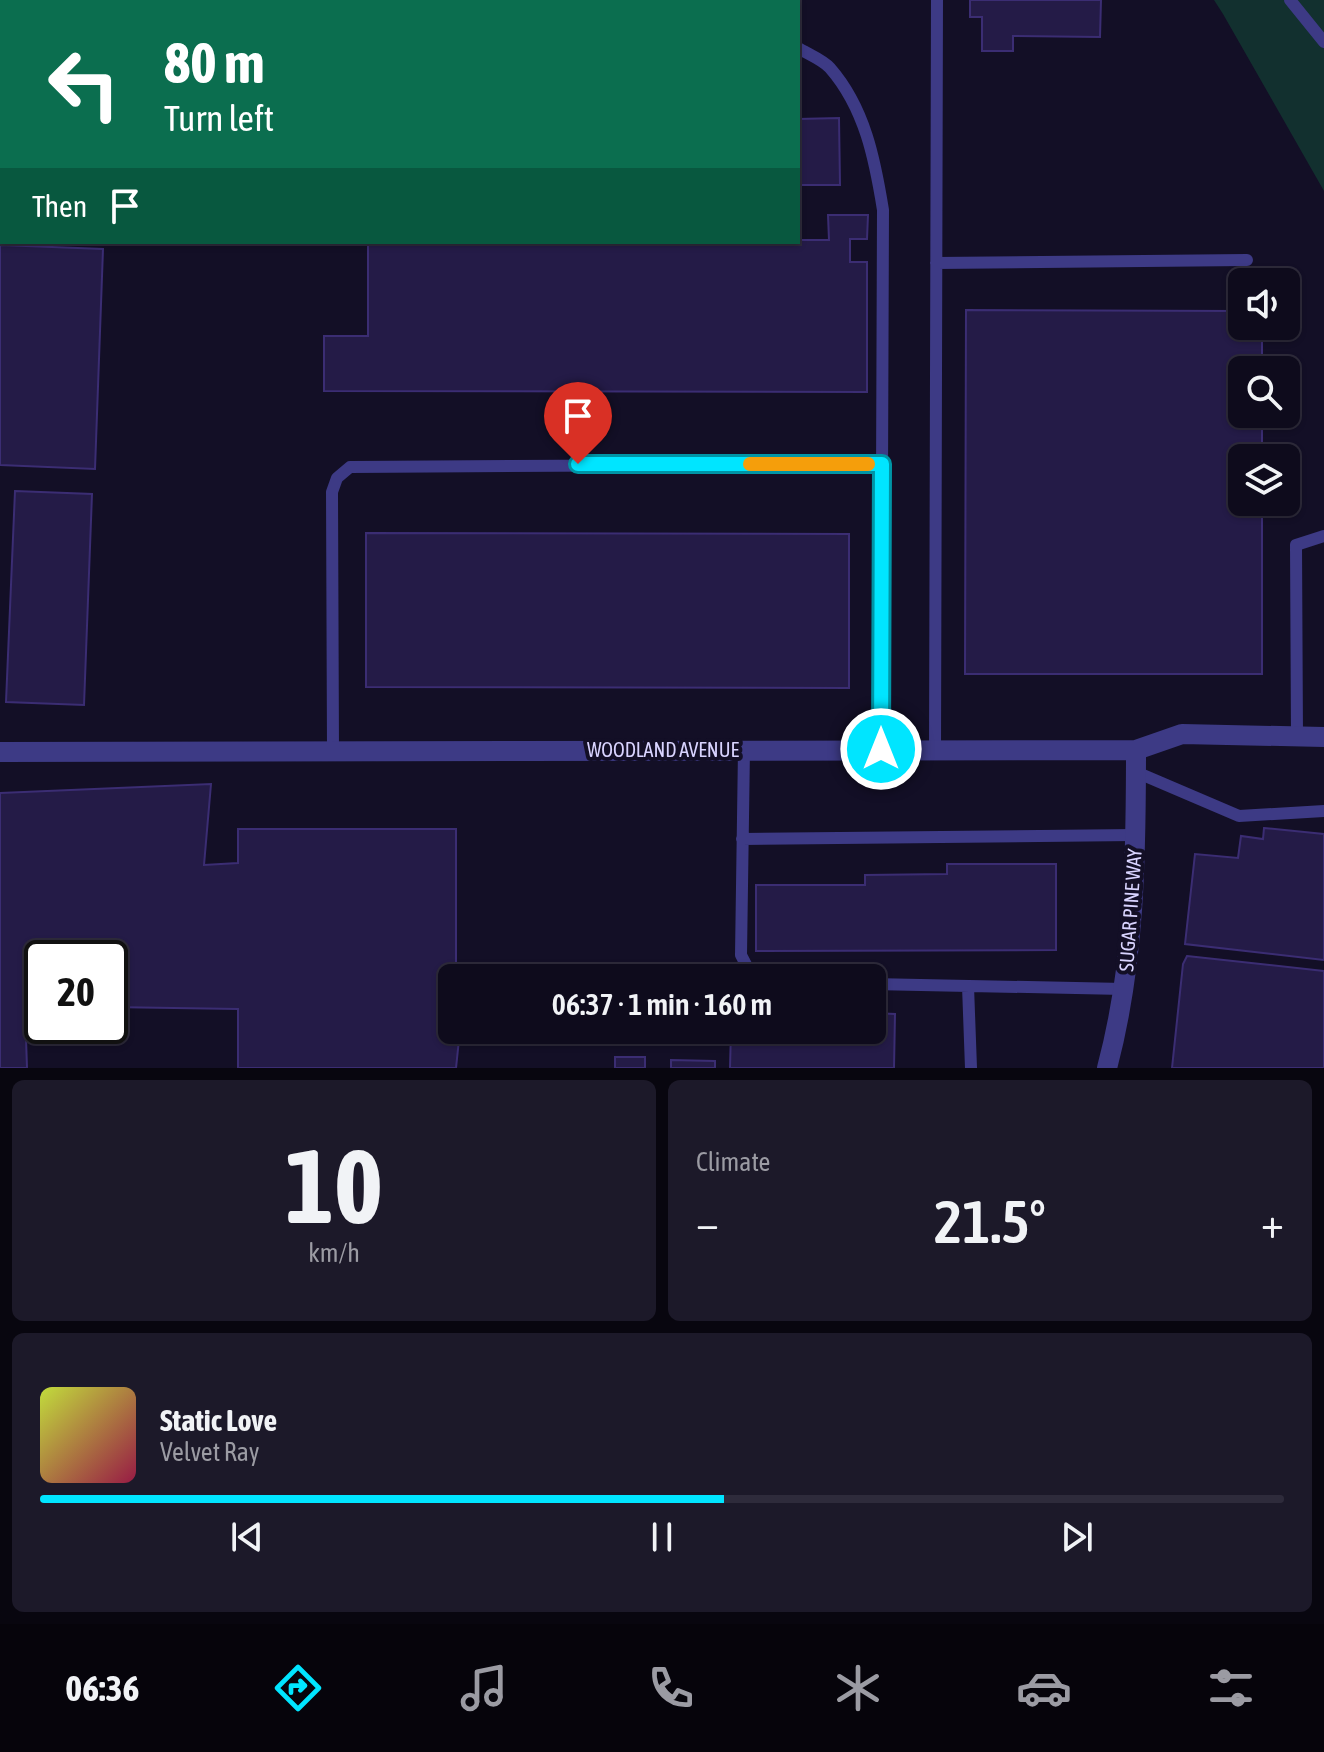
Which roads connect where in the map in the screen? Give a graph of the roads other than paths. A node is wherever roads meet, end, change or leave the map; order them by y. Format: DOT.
graph roads {
  1 [pos="937,0"];
  2 [pos="1290,0"];
  3 [pos="1324,42"];
  4 [pos="800,49"];
  5 [pos="1247,260"];
  6 [pos="936,263"];
  7 [pos="882,464"];
  8 [pos="1324,536"];
  9 [pos="1297,737"];
  10 [pos="1324,737"];
  11 [pos="744,749"];
  12 [pos="881,749"];
  13 [pos="935,749"];
  14 [pos="333,750"];
  15 [pos="1136,750"];
  16 [pos="0,752"];
  17 [pos="1136,772"];
  18 [pos="1324,811"];
  19 [pos="1135,835"];
  20 [pos="742,839"];
  21 [pos="746,964"];
  22 [pos="886,984"];
  23 [pos="968,986"];
  24 [pos="1124,989"];
  25 [pos="971,1068"];
  26 [pos="1107,1068"];
  1 -- 6 [label="lane"];
  2 -- 3 [label="lane"];
  4 -- 7 [label="lane"];
  5 -- 6 [label="lane"];
  6 -- 13 [label="lane"];
  7 -- 12 [label="lane"];
  7 -- 14 [label="lane"];
  8 -- 9 [label="lane"];
  9 -- 10 [label="street, WOODLAND AVENUE"];
  9 -- 15 [label="street, WOODLAND AVENUE"];
  11 -- 12 [label="street, WOODLAND AVENUE"];
  11 -- 14 [label="street, WOODLAND AVENUE"];
  11 -- 20 [label="lane"];
  12 -- 13 [label="street, WOODLAND AVENUE"];
  13 -- 15 [label="street, WOODLAND AVENUE"];
  14 -- 16 [label="street, WOODLAND AVENUE"];
  15 -- 17 [label="street, SUGAR PINE WAY"];
  17 -- 18 [label="lane"];
  17 -- 19 [label="street, SUGAR PINE WAY"];
  19 -- 20 [label="lane"];
  19 -- 24 [label="street, SUGAR PINE WAY"];
  20 -- 21 [label="lane"];
  22 -- 23 [label="lane"];
  23 -- 24 [label="lane"];
  23 -- 25 [label="lane"];
  24 -- 26 [label="street, SUGAR PINE WAY"];
}
